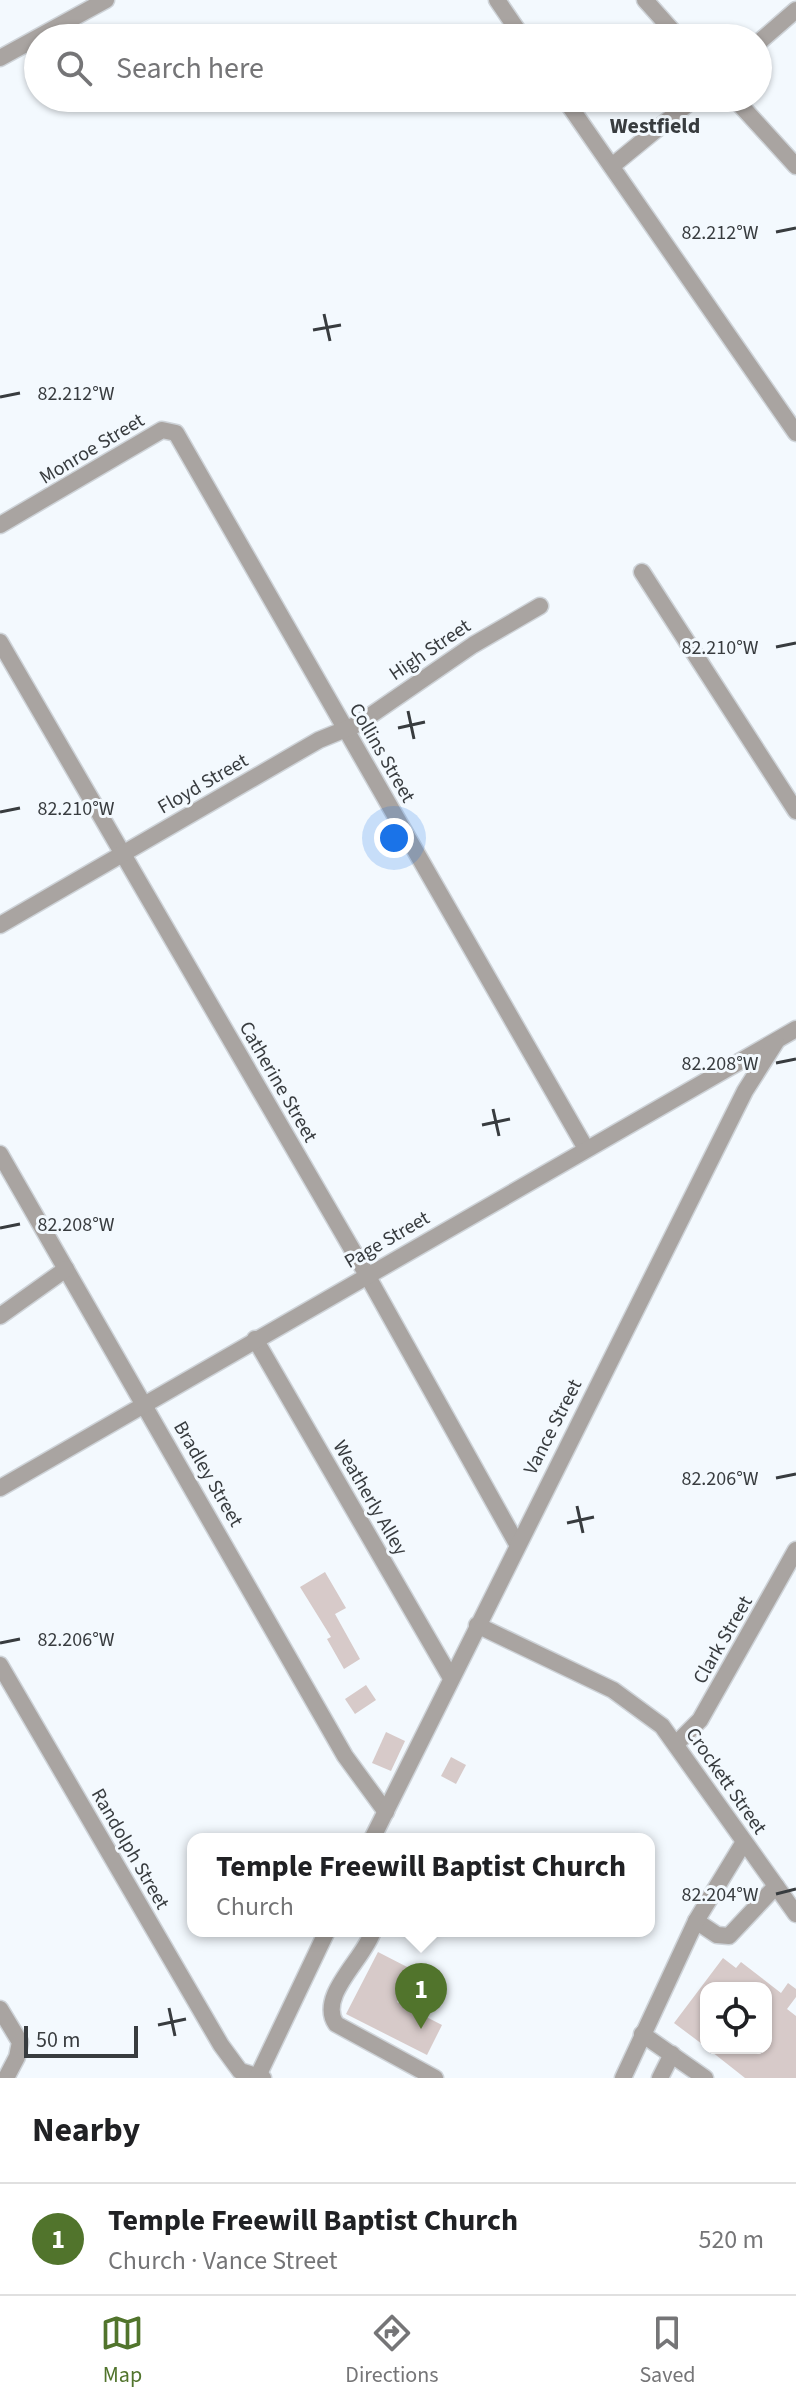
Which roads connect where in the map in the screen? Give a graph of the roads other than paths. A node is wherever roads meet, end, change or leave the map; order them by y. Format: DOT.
graph roads {
  1 [pos="106,0"];
  2 [pos="497,0"];
  3 [pos="645,0"];
  4 [pos="796,10"];
  5 [pos="62,24"];
  6 [pos="513,24"];
  7 [pos="666,24"];
  8 [pos="772,31"];
  9 [pos="24,45"];
  10 [pos="0,58"];
  11 [pos="574,112"];
  12 [pos="678,112"];
  13 [pos="747,112"];
  14 [pos="612,166"];
  15 [pos="796,166"];
  16 [pos="796,433"];
  17 [pos="193,462"];
  18 [pos="0,525"];
  19 [pos="642,572"];
  20 [pos="540,606"];
  21 [pos="0,642"];
  22 [pos="344,729"];
  23 [pos="796,811"];
  24 [pos="121,855"];
  25 [pos="0,925"];
  26 [pos="796,1029"];
  27 [pos="780,1038"];
  28 [pos="585,1147"];
  29 [pos="0,1154"];
  30 [pos="66,1269"];
  31 [pos="367,1275"];
  32 [pos="0,1316"];
  33 [pos="255,1339"];
  34 [pos="144,1403"];
  35 [pos="0,1488"];
  36 [pos="517,1544"];
  37 [pos="796,1550"];
  38 [pos="477,1625"];
  39 [pos="0,1665"];
  40 [pos="451,1678"];
  41 [pos="676,1744"];
  42 [pos="386,1812"];
  43 [pos="375,1833"];
  44 [pos="744,1842"];
  45 [pos="776,1886"];
  46 [pos="796,1914"];
  47 [pos="696,1921"];
  48 [pos="324,1937"];
  49 [pos="369,1937"];
  50 [pos="0,2009"];
  51 [pos="642,2034"];
  52 [pos="672,2054"];
  53 [pos="259,2077"];
  54 [pos="6,2078"];
  55 [pos="435,2078"];
  56 [pos="623,2078"];
  57 [pos="660,2078"];
  58 [pos="705,2078"];
  1 -- 5 [label="street"];
  2 -- 6 [label="street"];
  3 -- 7 [label="street"];
  4 -- 8 [label="street"];
  9 -- 10 [label="street"];
  11 -- 14 [label="street"];
  12 -- 14 [label="street"];
  13 -- 15 [label="street"];
  14 -- 16 [label="street"];
  17 -- 18 [label="street, Monroe Street"];
  17 -- 22 [label="street, Collins Street"];
  19 -- 23 [label="street"];
  20 -- 22 [label="street, High Street"];
  21 -- 24 [label="street, Catherine Street"];
  22 -- 24 [label="street, Floyd Street"];
  22 -- 28 [label="street, Collins Street"];
  24 -- 25 [label="street, Floyd Street"];
  24 -- 31 [label="street, Catherine Street"];
  26 -- 27 [label="street, Page Street"];
  27 -- 28 [label="street, Page Street"];
  27 -- 36 [label="street, Vance Street"];
  28 -- 31 [label="street, Page Street"];
  29 -- 30 [label="street, Bradley Street"];
  30 -- 32 [label="street"];
  30 -- 34 [label="street, Bradley Street"];
  31 -- 33 [label="street, Page Street"];
  31 -- 36 [label="street, Catherine Street"];
  33 -- 34 [label="street, Page Street"];
  33 -- 40 [label="street, Weatherly Alley"];
  34 -- 35 [label="street, Page Street"];
  34 -- 42 [label="street, Bradley Street"];
  36 -- 38 [label="street, Vance Street"];
  37 -- 41 [label="street, Clark Street"];
  38 -- 40 [label="street, Vance Street"];
  38 -- 41 [label="street, Crockett Street"];
  39 -- 53 [label="street, Randolph Street"];
  40 -- 42 [label="street, Vance Street"];
  41 -- 44 [label="street, Crockett Street"];
  42 -- 43 [label="street, Vance Street"];
  44 -- 45 [label="street, Crockett Street"];
  44 -- 47 [label="street"];
  45 -- 46 [label="street, Crockett Street"];
  45 -- 47 [label="street"];
  47 -- 51 [label="street"];
  48 -- 53 [label="street"];
  49 -- 55 [label="street"];
  50 -- 54 [label="street"];
  51 -- 52 [label="street"];
  51 -- 56 [label="street"];
  52 -- 57 [label="street"];
  52 -- 58 [label="street"];
}
